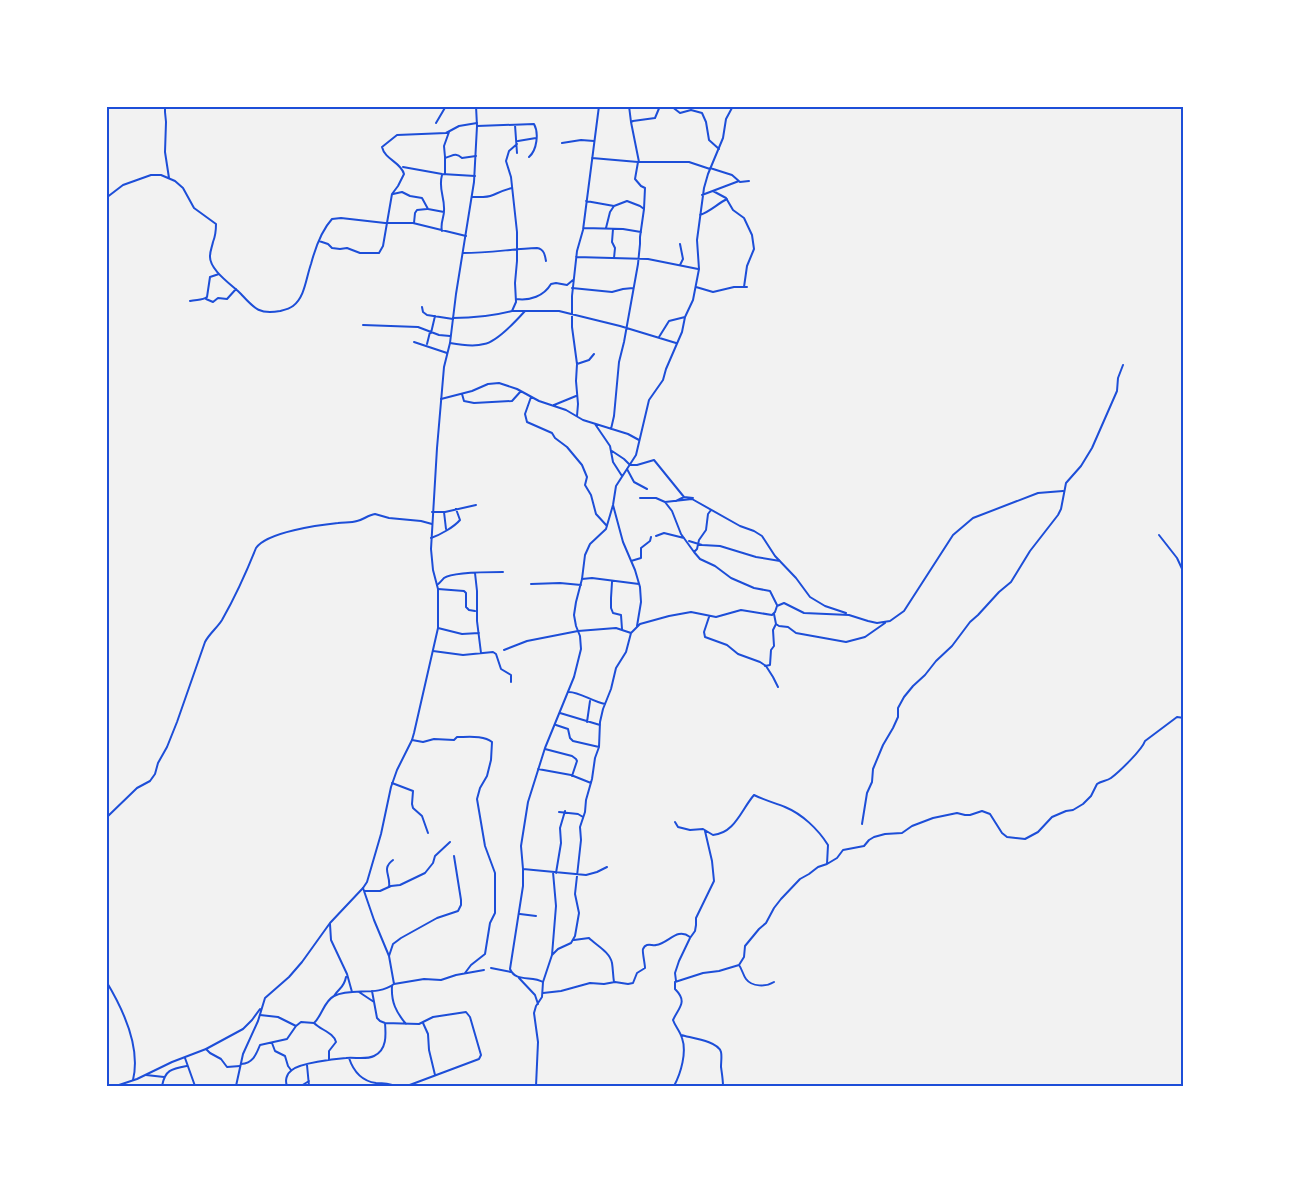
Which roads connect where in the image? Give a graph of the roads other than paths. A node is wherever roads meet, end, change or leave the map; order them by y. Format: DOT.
graph roads {
  1 [pos="165,106"];
  2 [pos="446,106"];
  3 [pos="476,106"];
  4 [pos="599,106"];
  5 [pos="629,106"];
  6 [pos="660,106"];
  7 [pos="671,106"];
  8 [pos="733,106"];
  9 [pos="631,122"];
  10 [pos="436,123"];
  11 [pos="477,124"];
  12 [pos="515,125"];
  13 [pos="449,132"];
  14 [pos="536,138"];
  15 [pos="594,141"];
  16 [pos="517,142"];
  17 [pos="562,143"];
  18 [pos="719,149"];
  19 [pos="518,153"];
  20 [pos="476,156"];
  21 [pos="529,157"];
  22 [pos="445,158"];
  23 [pos="592,158"];
  24 [pos="638,162"];
  25 [pos="401,166"];
  26 [pos="710,168"];
  27 [pos="444,174"];
  28 [pos="474,176"];
  29 [pos="169,178"];
  30 [pos="740,181"];
  31 [pos="749,181"];
  32 [pos="512,188"];
  33 [pos="713,191"];
  34 [pos="392,195"];
  35 [pos="702,195"];
  36 [pos="472,197"];
  37 [pos="106,198"];
  38 [pos="727,199"];
  39 [pos="586,201"];
  40 [pos="614,206"];
  41 [pos="429,209"];
  42 [pos="644,209"];
  43 [pos="444,212"];
  44 [pos="700,215"];
  45 [pos="387,223"];
  46 [pos="414,224"];
  47 [pos="583,228"];
  48 [pos="606,229"];
  49 [pos="613,229"];
  50 [pos="442,231"];
  51 [pos="641,232"];
  52 [pos="466,236"];
  53 [pos="319,241"];
  54 [pos="680,244"];
  55 [pos="516,248"];
  56 [pos="464,253"];
  57 [pos="576,257"];
  58 [pos="614,258"];
  59 [pos="634,259"];
  60 [pos="638,259"];
  61 [pos="546,261"];
  62 [pos="638,264"];
  63 [pos="680,266"];
  64 [pos="699,269"];
  65 [pos="219,274"];
  66 [pos="573,280"];
  67 [pos="696,287"];
  68 [pos="572,288"];
  69 [pos="633,288"];
  70 [pos="236,289"];
  71 [pos="205,299"];
  72 [pos="516,299"];
  73 [pos="190,302"];
  74 [pos="422,307"];
  75 [pos="512,311"];
  76 [pos="525,311"];
  77 [pos="572,314"];
  78 [pos="435,316"];
  79 [pos="685,317"];
  80 [pos="453,318"];
  81 [pos="363,326"];
  82 [pos="626,327"];
  83 [pos="430,332"];
  84 [pos="450,336"];
  85 [pos="659,338"];
  86 [pos="414,342"];
  87 [pos="450,343"];
  88 [pos="677,343"];
  89 [pos="427,345"];
  90 [pos="447,353"];
  91 [pos="594,354"];
  92 [pos="577,364"];
  93 [pos="1124,365"];
  94 [pos="521,391"];
  95 [pos="462,394"];
  96 [pos="577,396"];
  97 [pos="531,397"];
  98 [pos="441,399"];
  99 [pos="554,405"];
  100 [pos="577,416"];
  101 [pos="595,423"];
  102 [pos="611,429"];
  103 [pos="639,440"];
  104 [pos="612,451"];
  105 [pos="630,465"];
  106 [pos="627,469"];
  107 [pos="622,476"];
  108 [pos="647,489"];
  109 [pos="1063,491"];
  110 [pos="684,497"];
  111 [pos="640,498"];
  112 [pos="695,500"];
  113 [pos="664,502"];
  114 [pos="675,502"];
  115 [pos="476,505"];
  116 [pos="613,505"];
  117 [pos="456,509"];
  118 [pos="711,510"];
  119 [pos="432,512"];
  120 [pos="444,512"];
  121 [pos="432,524"];
  122 [pos="607,526"];
  123 [pos="446,529"];
  124 [pos="1159,535"];
  125 [pos="656,536"];
  126 [pos="651,537"];
  127 [pos="431,538"];
  128 [pos="684,538"];
  129 [pos="687,541"];
  130 [pos="699,544"];
  131 [pos="694,552"];
  132 [pos="631,561"];
  133 [pos="780,561"];
  134 [pos="503,572"];
  135 [pos="475,573"];
  136 [pos="1184,573"];
  137 [pos="582,579"];
  138 [pos="612,581"];
  139 [pos="638,582"];
  140 [pos="531,584"];
  141 [pos="581,585"];
  142 [pos="438,587"];
  143 [pos="777,606"];
  144 [pos="476,611"];
  145 [pos="774,614"];
  146 [pos="849,615"];
  147 [pos="709,616"];
  148 [pos="886,622"];
  149 [pos="776,624"];
  150 [pos="637,626"];
  151 [pos="438,628"];
  152 [pos="622,629"];
  153 [pos="578,631"];
  154 [pos="478,633"];
  155 [pos="631,633"];
  156 [pos="504,650"];
  157 [pos="433,651"];
  158 [pos="481,652"];
  159 [pos="765,666"];
  160 [pos="511,682"];
  161 [pos="778,687"];
  162 [pos="568,692"];
  163 [pos="590,700"];
  164 [pos="604,704"];
  165 [pos="559,713"];
  166 [pos="1184,718"];
  167 [pos="587,722"];
  168 [pos="554,724"];
  169 [pos="600,725"];
  170 [pos="412,740"];
  171 [pos="599,747"];
  172 [pos="545,748"];
  173 [pos="537,769"];
  174 [pos="572,776"];
  175 [pos="392,783"];
  176 [pos="591,783"];
  177 [pos="559,812"];
  178 [pos="565,812"];
  179 [pos="583,817"];
  180 [pos="106,818"];
  181 [pos="675,822"];
  182 [pos="862,824"];
  183 [pos="705,831"];
  184 [pos="428,833"];
  185 [pos="450,843"];
  186 [pos="454,856"];
  187 [pos="393,860"];
  188 [pos="827,864"];
  189 [pos="607,867"];
  190 [pos="524,869"];
  191 [pos="555,873"];
  192 [pos="576,875"];
  193 [pos="389,887"];
  194 [pos="364,889"];
  195 [pos="520,914"];
  196 [pos="536,916"];
  197 [pos="330,923"];
  198 [pos="690,937"];
  199 [pos="574,940"];
  200 [pos="552,955"];
  201 [pos="389,956"];
  202 [pos="739,965"];
  203 [pos="491,968"];
  204 [pos="484,970"];
  205 [pos="511,972"];
  206 [pos="465,973"];
  207 [pos="347,974"];
  208 [pos="519,978"];
  209 [pos="106,981"];
  210 [pos="676,981"];
  211 [pos="543,982"];
  212 [pos="614,982"];
  213 [pos="774,982"];
  214 [pos="393,985"];
  215 [pos="358,991"];
  216 [pos="372,991"];
  217 [pos="352,992"];
  218 [pos="543,993"];
  219 [pos="334,996"];
  220 [pos="374,1002"];
  221 [pos="538,1004"];
  222 [pos="262,1006"];
  223 [pos="260,1015"];
  224 [pos="422,1022"];
  225 [pos="314,1023"];
  226 [pos="385,1023"];
  227 [pos="406,1024"];
  228 [pos="296,1026"];
  229 [pos="681,1035"];
  230 [pos="272,1043"];
  231 [pos="206,1049"];
  232 [pos="185,1058"];
  233 [pos="349,1058"];
  234 [pos="329,1060"];
  235 [pos="240,1065"];
  236 [pos="307,1065"];
  237 [pos="187,1066"];
  238 [pos="291,1070"];
  239 [pos="145,1075"];
  240 [pos="435,1076"];
  241 [pos="164,1077"];
  242 [pos="133,1080"];
  243 [pos="309,1081"];
  244 [pos="108,1086"];
  245 [pos="162,1086"];
  246 [pos="195,1086"];
  247 [pos="232,1086"];
  248 [pos="236,1086"];
  249 [pos="287,1086"];
  250 [pos="302,1086"];
  251 [pos="309,1086"];
  252 [pos="395,1086"];
  253 [pos="409,1086"];
  254 [pos="537,1086"];
  255 [pos="674,1086"];
  256 [pos="723,1086"];
  1 -- 29 [label="street"];
  2 -- 10 [label="street"];
  3 -- 11 [label="street"];
  4 -- 15 [label="street"];
  5 -- 9 [label="street"];
  6 -- 9 [label="street"];
  7 -- 18 [label="street"];
  8 -- 18 [label="street"];
  9 -- 24 [label="street"];
  11 -- 12 [label="street"];
  11 -- 13 [label="street"];
  11 -- 20 [label="street"];
  12 -- 14 [label="street"];
  12 -- 16 [label="street"];
  13 -- 22 [label="street"];
  13 -- 25 [label="street"];
  14 -- 16 [label="street"];
  14 -- 21 [label="street"];
  15 -- 17 [label="street"];
  15 -- 23 [label="street"];
  16 -- 19 [label="street"];
  16 -- 32 [label="street"];
  18 -- 26 [label="street"];
  20 -- 22 [label="street"];
  20 -- 28 [label="street"];
  22 -- 27 [label="street"];
  23 -- 24 [label="street"];
  23 -- 39 [label="street"];
  24 -- 26 [label="street"];
  24 -- 42 [label="street"];
  25 -- 27 [label="street"];
  25 -- 34 [label="street"];
  26 -- 30 [label="street"];
  26 -- 35 [label="street"];
  27 -- 28 [label="street"];
  27 -- 43 [label="street"];
  28 -- 36 [label="street"];
  29 -- 37 [label="street"];
  29 -- 65 [label="street"];
  30 -- 31 [label="street"];
  30 -- 33 [label="street"];
  32 -- 36 [label="street"];
  32 -- 55 [label="street"];
  33 -- 35 [label="street"];
  33 -- 38 [label="street"];
  34 -- 41 [label="street"];
  34 -- 45 [label="street"];
  35 -- 44 [label="street"];
  36 -- 52 [label="street"];
  38 -- 44 [label="street"];
  38 -- 67 [label="street"];
  39 -- 40 [label="street"];
  39 -- 47 [label="street"];
  40 -- 42 [label="street"];
  40 -- 48 [label="street"];
  41 -- 43 [label="street"];
  41 -- 46 [label="street"];
  42 -- 51 [label="street"];
  43 -- 50 [label="street"];
  44 -- 64 [label="street"];
  45 -- 46 [label="street"];
  45 -- 53 [label="street"];
  45 -- 53 [label="street"];
  46 -- 50 [label="street"];
  47 -- 48 [label="street"];
  47 -- 57 [label="street"];
  48 -- 49 [label="street"];
  49 -- 51 [label="street"];
  49 -- 58 [label="street"];
  50 -- 52 [label="street"];
  51 -- 60 [label="street"];
  52 -- 56 [label="street"];
  53 -- 70 [label="street"];
  54 -- 63 [label="street"];
  55 -- 56 [label="street"];
  55 -- 61 [label="street"];
  55 -- 72 [label="street"];
  56 -- 80 [label="street"];
  57 -- 58 [label="street"];
  57 -- 66 [label="street"];
  58 -- 59 [label="street"];
  59 -- 60 [label="street"];
  59 -- 62 [label="street"];
  60 -- 62 [label="street"];
  60 -- 63 [label="street"];
  62 -- 69 [label="street"];
  63 -- 64 [label="street"];
  64 -- 67 [label="street"];
  65 -- 70 [label="street"];
  65 -- 71 [label="street"];
  66 -- 68 [label="street"];
  66 -- 72 [label="street"];
  67 -- 79 [label="street"];
  68 -- 69 [label="street"];
  68 -- 77 [label="street"];
  69 -- 82 [label="street"];
  70 -- 71 [label="street"];
  71 -- 73 [label="street"];
  72 -- 75 [label="street"];
  74 -- 78 [label="street"];
  75 -- 76 [label="street"];
  75 -- 80 [label="street"];
  76 -- 77 [label="street"];
  76 -- 87 [label="street"];
  77 -- 82 [label="street"];
  77 -- 92 [label="street"];
  78 -- 80 [label="street"];
  78 -- 83 [label="street"];
  79 -- 85 [label="street"];
  79 -- 88 [label="street"];
  80 -- 84 [label="street"];
  81 -- 83 [label="street"];
  82 -- 85 [label="street"];
  82 -- 102 [label="street"];
  83 -- 84 [label="street"];
  83 -- 89 [label="street"];
  84 -- 87 [label="street"];
  85 -- 88 [label="street"];
  86 -- 89 [label="street"];
  87 -- 90 [label="street"];
  88 -- 103 [label="street"];
  89 -- 90 [label="street"];
  90 -- 98 [label="street"];
  91 -- 92 [label="street"];
  92 -- 96 [label="street"];
  93 -- 109 [label="street"];
  94 -- 95 [label="street"];
  94 -- 95 [label="street"];
  94 -- 97 [label="street"];
  95 -- 98 [label="street"];
  96 -- 99 [label="street"];
  96 -- 100 [label="street"];
  97 -- 99 [label="street"];
  97 -- 122 [label="street"];
  98 -- 119 [label="street"];
  99 -- 100 [label="street"];
  100 -- 101 [label="street"];
  101 -- 102 [label="street"];
  101 -- 104 [label="street"];
  102 -- 103 [label="street"];
  103 -- 105 [label="street"];
  104 -- 105 [label="street"];
  104 -- 107 [label="street"];
  105 -- 106 [label="street"];
  105 -- 110 [label="street"];
  106 -- 107 [label="street"];
  106 -- 108 [label="street"];
  107 -- 116 [label="street"];
  109 -- 148 [label="street"];
  109 -- 182 [label="street"];
  110 -- 112 [label="street"];
  110 -- 114 [label="street"];
  111 -- 113 [label="street"];
  112 -- 114 [label="street"];
  112 -- 118 [label="street"];
  113 -- 114 [label="street"];
  113 -- 128 [label="street"];
  115 -- 117 [label="street"];
  116 -- 122 [label="street"];
  116 -- 132 [label="street"];
  117 -- 120 [label="street"];
  117 -- 123 [label="street"];
  118 -- 130 [label="street"];
  118 -- 133 [label="street"];
  119 -- 120 [label="street"];
  119 -- 121 [label="street"];
  120 -- 123 [label="street"];
  121 -- 127 [label="street"];
  121 -- 180 [label="street"];
  122 -- 137 [label="street"];
  123 -- 127 [label="street"];
  124 -- 136 [label="street"];
  125 -- 128 [label="street"];
  126 -- 132 [label="street"];
  127 -- 142 [label="street"];
  128 -- 129 [label="street"];
  129 -- 130 [label="street"];
  129 -- 131 [label="street"];
  130 -- 131 [label="street"];
  130 -- 133 [label="street"];
  131 -- 143 [label="street"];
  132 -- 139 [label="street"];
  133 -- 146 [label="street"];
  134 -- 135 [label="street"];
  135 -- 142 [label="street"];
  135 -- 144 [label="street"];
  137 -- 138 [label="street"];
  137 -- 141 [label="street"];
  138 -- 139 [label="street"];
  138 -- 152 [label="street"];
  139 -- 150 [label="street"];
  140 -- 141 [label="street"];
  141 -- 153 [label="street"];
  142 -- 144 [label="street"];
  142 -- 151 [label="street"];
  143 -- 145 [label="street"];
  143 -- 146 [label="street"];
  144 -- 154 [label="street"];
  145 -- 147 [label="street"];
  145 -- 149 [label="street"];
  146 -- 148 [label="street"];
  147 -- 150 [label="street"];
  147 -- 159 [label="street"];
  148 -- 149 [label="street"];
  149 -- 159 [label="street"];
  150 -- 155 [label="street"];
  151 -- 154 [label="street"];
  151 -- 157 [label="street"];
  152 -- 153 [label="street"];
  152 -- 155 [label="street"];
  153 -- 156 [label="street"];
  153 -- 162 [label="street"];
  154 -- 158 [label="street"];
  155 -- 164 [label="street"];
  157 -- 158 [label="street"];
  157 -- 170 [label="street"];
  158 -- 160 [label="street"];
  159 -- 161 [label="street"];
  162 -- 163 [label="street"];
  162 -- 165 [label="street"];
  163 -- 164 [label="street"];
  163 -- 167 [label="street"];
  164 -- 169 [label="street"];
  165 -- 167 [label="street"];
  165 -- 168 [label="street"];
  166 -- 188 [label="street"];
  167 -- 169 [label="street"];
  168 -- 171 [label="street"];
  168 -- 172 [label="street"];
  169 -- 171 [label="street"];
  170 -- 175 [label="street"];
  170 -- 206 [label="street"];
  171 -- 176 [label="street"];
  172 -- 173 [label="street"];
  172 -- 174 [label="street"];
  173 -- 174 [label="street"];
  173 -- 190 [label="street"];
  174 -- 176 [label="street"];
  175 -- 184 [label="street"];
  175 -- 194 [label="street"];
  176 -- 179 [label="street"];
  177 -- 178 [label="street"];
  178 -- 179 [label="street"];
  178 -- 191 [label="street"];
  179 -- 192 [label="street"];
  181 -- 183 [label="street"];
  183 -- 188 [label="street"];
  183 -- 198 [label="street"];
  185 -- 193 [label="street"];
  186 -- 201 [label="street"];
  187 -- 193 [label="street"];
  188 -- 202 [label="street"];
  189 -- 192 [label="street"];
  190 -- 191 [label="street"];
  190 -- 195 [label="street"];
  191 -- 192 [label="street"];
  191 -- 200 [label="street"];
  192 -- 199 [label="street"];
  193 -- 194 [label="street"];
  194 -- 197 [label="street"];
  194 -- 201 [label="street"];
  195 -- 196 [label="street"];
  195 -- 205 [label="street"];
  197 -- 207 [label="street"];
  197 -- 222 [label="street"];
  198 -- 210 [label="street"];
  198 -- 212 [label="street"];
  199 -- 200 [label="street"];
  199 -- 212 [label="street"];
  200 -- 211 [label="street"];
  201 -- 214 [label="street"];
  202 -- 210 [label="street"];
  202 -- 213 [label="street"];
  203 -- 205 [label="street"];
  204 -- 206 [label="street"];
  205 -- 208 [label="street"];
  206 -- 214 [label="street"];
  207 -- 217 [label="street"];
  207 -- 219 [label="street"];
  208 -- 211 [label="street"];
  208 -- 221 [label="street"];
  209 -- 242 [label="street"];
  210 -- 229 [label="street"];
  211 -- 218 [label="street"];
  212 -- 218 [label="street"];
  214 -- 216 [label="street"];
  214 -- 227 [label="street"];
  215 -- 216 [label="street"];
  215 -- 217 [label="street"];
  215 -- 220 [label="street"];
  216 -- 220 [label="street"];
  217 -- 219 [label="street"];
  218 -- 221 [label="street"];
  219 -- 225 [label="street"];
  220 -- 226 [label="street"];
  221 -- 254 [label="street"];
  222 -- 223 [label="street"];
  222 -- 231 [label="street"];
  223 -- 228 [label="street"];
  223 -- 235 [label="street"];
  224 -- 227 [label="street"];
  224 -- 240 [label="street"];
  224 -- 240 [label="street"];
  225 -- 228 [label="street"];
  225 -- 234 [label="street"];
  226 -- 227 [label="street"];
  226 -- 233 [label="street"];
  228 -- 230 [label="street"];
  229 -- 255 [label="street"];
  229 -- 256 [label="street"];
  230 -- 235 [label="street"];
  230 -- 238 [label="street"];
  231 -- 232 [label="street"];
  231 -- 235 [label="street"];
  232 -- 237 [label="street"];
  232 -- 239 [label="street"];
  233 -- 234 [label="street"];
  233 -- 252 [label="street"];
  234 -- 236 [label="street"];
  235 -- 248 [label="street"];
  236 -- 238 [label="street"];
  236 -- 243 [label="street"];
  237 -- 241 [label="street"];
  237 -- 246 [label="street"];
  238 -- 249 [label="street"];
  239 -- 241 [label="street"];
  239 -- 242 [label="street"];
  240 -- 253 [label="street"];
  241 -- 245 [label="street"];
  242 -- 244 [label="street"];
  243 -- 250 [label="street"];
  243 -- 251 [label="street"];
  247 -- 248 [label="street"];
  250 -- 251 [label="street"];
}
